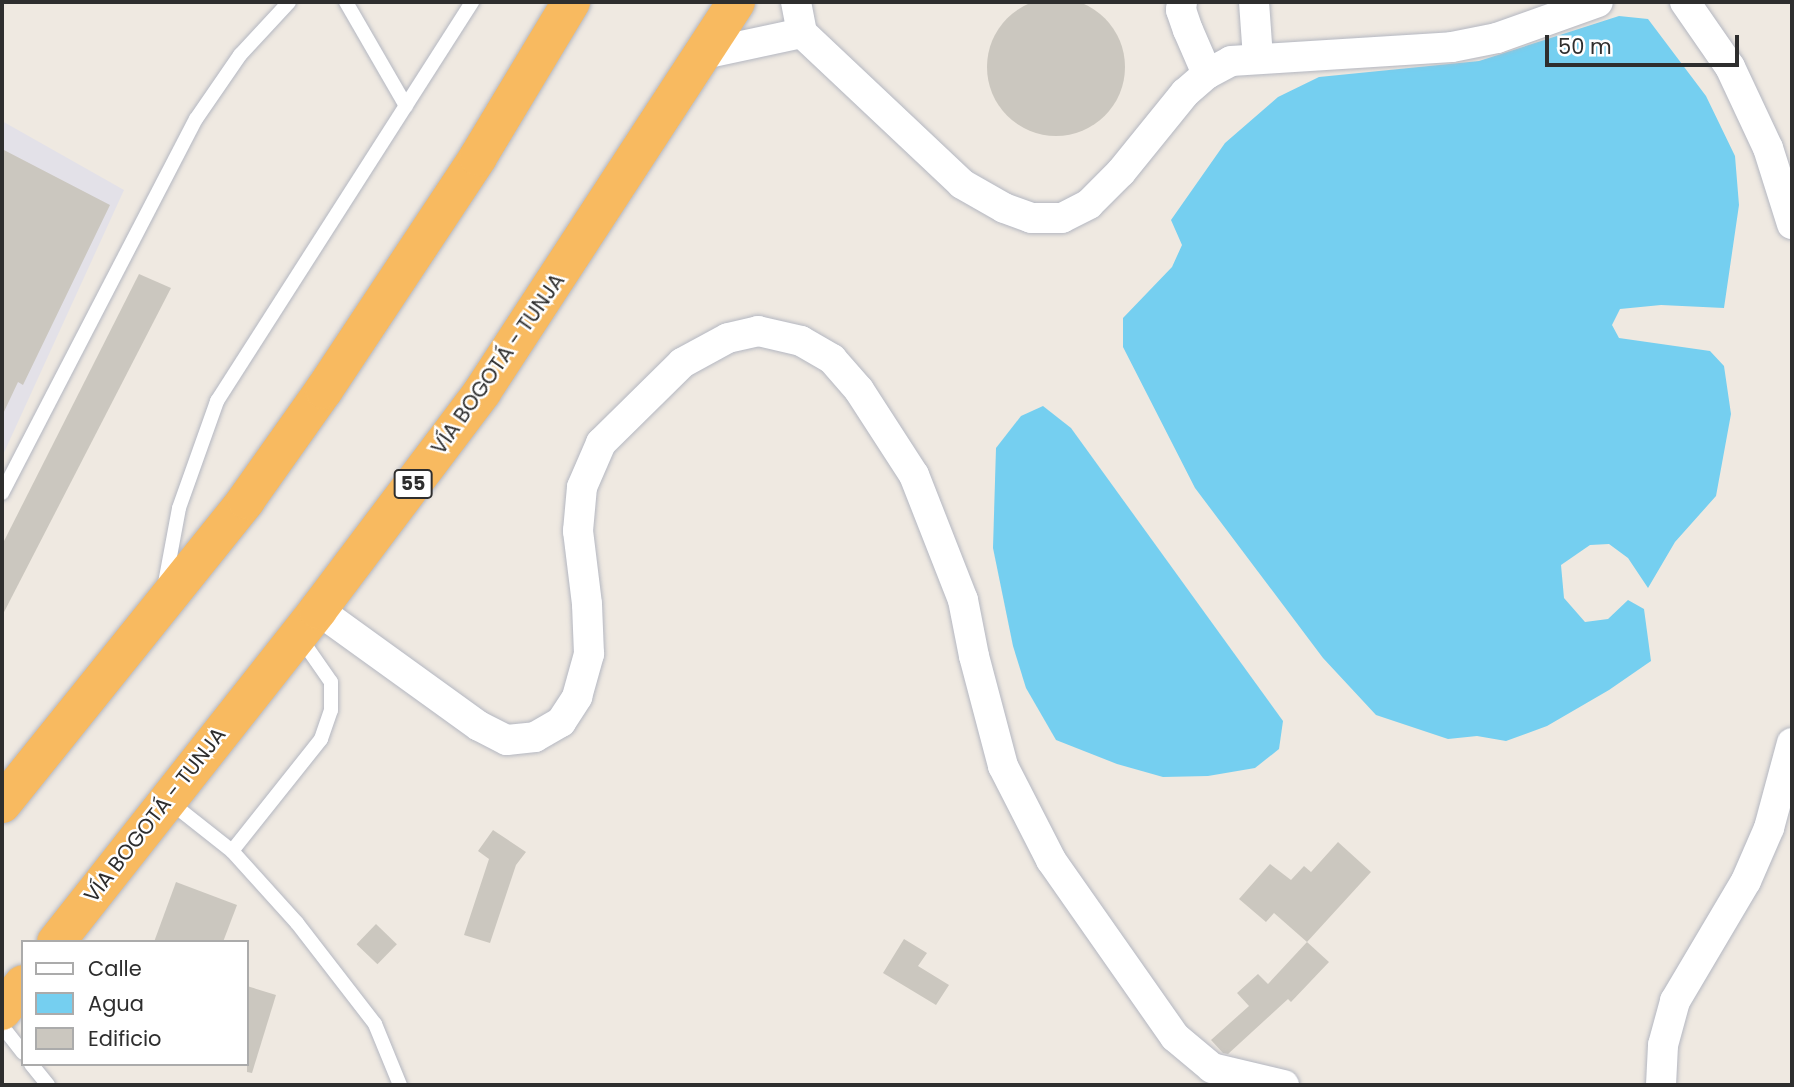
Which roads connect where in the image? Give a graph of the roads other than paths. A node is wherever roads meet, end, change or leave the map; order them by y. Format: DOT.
graph roads {
  1 [pos="289,2"];
  2 [pos="346,2"];
  3 [pos="472,2"];
  4 [pos="571,2"];
  5 [pos="736,2"];
  6 [pos="796,2"];
  7 [pos="1182,2"];
  8 [pos="1254,2"];
  9 [pos="1598,2"];
  10 [pos="1685,2"];
  11 [pos="802,33"];
  12 [pos="704,54"];
  13 [pos="1258,58"];
  14 [pos="1207,74"];
  15 [pos="406,106"];
  16 [pos="1792,224"];
  17 [pos="2,493"];
  18 [pos="160,607"];
  19 [pos="308,622"];
  20 [pos="1792,743"];
  21 [pos="167,800"];
  22 [pos="2,804"];
  23 [pos="232,851"];
  24 [pos="58,940"];
  25 [pos="21,987"];
  26 [pos="2,1012"];
  27 [pos="2,1026"];
  28 [pos="21,1050"];
  29 [pos="33,1066"];
  30 [pos="48,1085"];
  31 [pos="400,1085"];
  32 [pos="1284,1085"];
  33 [pos="1661,1085"];
  1 -- 17 [label="lane"];
  2 -- 15 [label="lane"];
  3 -- 15 [label="lane"];
  4 -- 18 [label="highway"];
  5 -- 12 [label="highway, VÍA BOGOTÁ - TUNJA / 55"];
  6 -- 11 [label="street"];
  7 -- 14 [label="street"];
  8 -- 13 [label="street"];
  9 -- 13 [label="street"];
  10 -- 16 [label="street"];
  11 -- 12 [label="street"];
  11 -- 14 [label="street"];
  12 -- 19 [label="highway, VÍA BOGOTÁ - TUNJA / 55"];
  13 -- 14 [label="street"];
  15 -- 18 [label="lane"];
  18 -- 22 [label="highway"];
  19 -- 21 [label="highway, VÍA BOGOTÁ - TUNJA / 55"];
  19 -- 23 [label="lane"];
  19 -- 32 [label="street"];
  20 -- 33 [label="street"];
  21 -- 23 [label="lane"];
  21 -- 24 [label="highway, VÍA BOGOTÁ - TUNJA / 55"];
  23 -- 31 [label="lane"];
  25 -- 26 [label="highway"];
  27 -- 28 [label="lane"];
  29 -- 30 [label="lane"];
}
